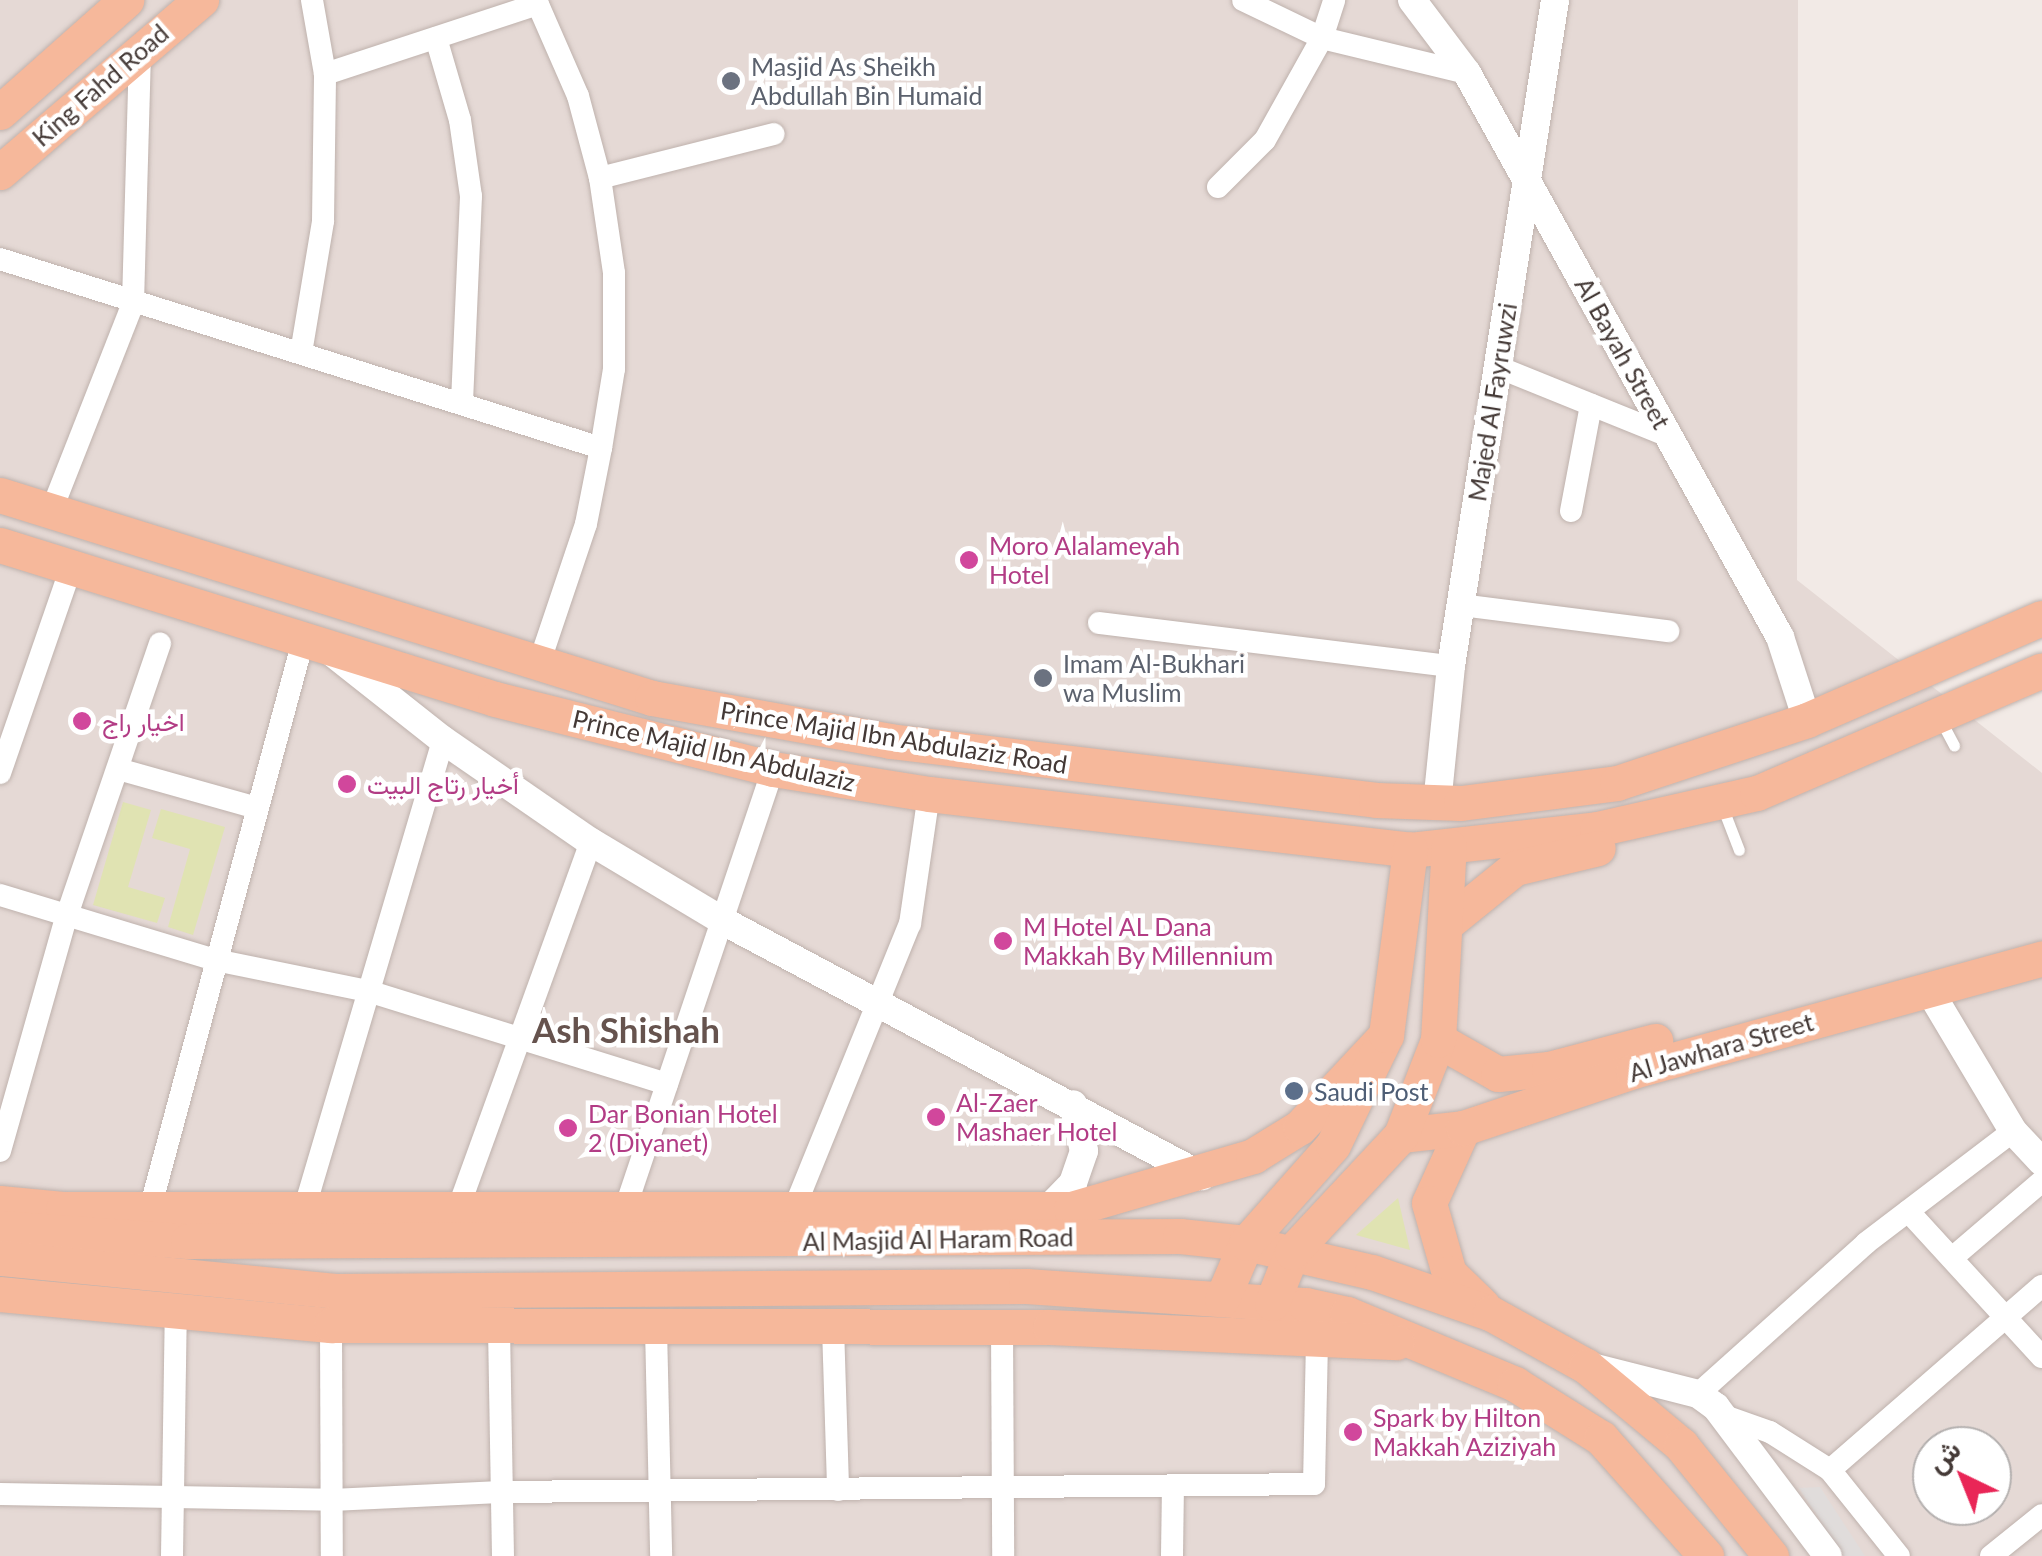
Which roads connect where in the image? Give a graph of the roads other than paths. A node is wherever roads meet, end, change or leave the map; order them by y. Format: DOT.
graph roads {
  1 [pos="126,0"];
  2 [pos="201,0"];
  3 [pos="312,0"];
  4 [pos="1243,0"];
  5 [pos="1334,0"];
  6 [pos="1412,0"];
  7 [pos="1555,0"];
  8 [pos="537,2"];
  9 [pos="436,38"];
  10 [pos="1322,38"];
  11 [pos="140,46"];
  12 [pos="1467,73"];
  13 [pos="325,74"];
  14 [pos="0,112"];
  15 [pos="774,134"];
  16 [pos="0,172"];
  17 [pos="600,178"];
  18 [pos="1527,178"];
  19 [pos="1218,187"];
  20 [pos="0,259"];
  21 [pos="133,303"];
  22 [pos="302,354"];
  23 [pos="1498,367"];
  24 [pos="462,401"];
  25 [pos="1591,405"];
  26 [pos="1669,436"];
  27 [pos="601,448"];
  28 [pos="0,495"];
  29 [pos="52,510"];
  30 [pos="1572,511"];
  31 [pos="0,545"];
  32 [pos="72,565"];
  33 [pos="1461,605"];
  34 [pos="2042,618"];
  35 [pos="1099,623"];
  36 [pos="1668,632"];
  37 [pos="310,639"];
  38 [pos="160,644"];
  39 [pos="1451,666"];
  40 [pos="538,667"];
  41 [pos="2042,670"];
  42 [pos="1807,720"];
  43 [pos="444,740"];
  44 [pos="118,769"];
  45 [pos="773,769"];
  46 [pos="1128,771"];
  47 [pos="0,773"];
  48 [pos="929,794"];
  49 [pos="1436,804"];
  50 [pos="1704,806"];
  51 [pos="257,808"];
  52 [pos="1121,813"];
  53 [pos="591,842"];
  54 [pos="1449,846"];
  55 [pos="1410,850"];
  56 [pos="1739,850"];
  57 [pos="0,895"];
  58 [pos="67,915"];
  59 [pos="723,921"];
  60 [pos="1446,924"];
  61 [pos="2042,937"];
  62 [pos="2042,958"];
  63 [pos="215,960"];
  64 [pos="1929,990"];
  65 [pos="368,992"];
  66 [pos="880,1005"];
  67 [pos="1386,1035"];
  68 [pos="524,1036"];
  69 [pos="1438,1040"];
  70 [pos="667,1084"];
  71 [pos="1073,1104"];
  72 [pos="1463,1128"];
  73 [pos="2013,1131"];
  74 [pos="1401,1136"];
  75 [pos="0,1152"];
  76 [pos="2042,1162"];
  77 [pos="1202,1176"];
  78 [pos="2042,1181"];
  79 [pos="0,1203"];
  80 [pos="53,1208"];
  81 [pos="150,1209"];
  82 [pos="1048,1209"];
  83 [pos="304,1210"];
  84 [pos="458,1210"];
  85 [pos="794,1210"];
  86 [pos="1908,1211"];
  87 [pos="640,1220"];
  88 [pos="0,1228"];
  89 [pos="108,1237"];
  90 [pos="1246,1243"];
  91 [pos="1292,1252"];
  92 [pos="0,1258"];
  93 [pos="1952,1258"];
  94 [pos="143,1274"];
  95 [pos="2042,1286"];
  96 [pos="0,1294"];
  97 [pos="1222,1299"];
  98 [pos="78,1301"];
  99 [pos="1272,1303"];
  100 [pos="176,1310"];
  101 [pos="1490,1313"];
  102 [pos="2007,1318"];
  103 [pos="332,1325"];
  104 [pos="1002,1327"];
  105 [pos="499,1328"];
  106 [pos="656,1328"];
  107 [pos="833,1328"];
  108 [pos="1413,1342"];
  109 [pos="1318,1343"];
  110 [pos="2042,1357"];
  111 [pos="1586,1366"];
  112 [pos="1698,1394"];
  113 [pos="1722,1415"];
  114 [pos="1830,1470"];
  115 [pos="1173,1486"];
  116 [pos="1000,1488"];
  117 [pos="838,1490"];
  118 [pos="502,1492"];
  119 [pos="660,1492"];
  120 [pos="175,1493"];
  121 [pos="0,1494"];
  122 [pos="332,1500"];
  123 [pos="2042,1515"];
  124 [pos="172,1556"];
  125 [pos="332,1556"];
  126 [pos="503,1556"];
  127 [pos="661,1556"];
  128 [pos="1002,1556"];
  129 [pos="1172,1556"];
  130 [pos="1706,1556"];
  131 [pos="1772,1556"];
  132 [pos="1828,1556"];
  133 [pos="1898,1556"];
  134 [pos="1990,1556"];
  1 -- 14 [label="main road, King Fahd Road"];
  2 -- 11 [label="main road, King Fahd Road"];
  3 -- 13 [label="street"];
  4 -- 10 [label="street"];
  5 -- 10 [label="street"];
  6 -- 12 [label="street, Al Bayah Street"];
  7 -- 18 [label="street, Majed Al Fayruwzi"];
  8 -- 9 [label="street"];
  8 -- 17 [label="street"];
  9 -- 13 [label="street"];
  9 -- 24 [label="street"];
  10 -- 12 [label="street"];
  10 -- 19 [label="street"];
  11 -- 16 [label="main road, King Fahd Road"];
  11 -- 21 [label="street"];
  12 -- 18 [label="street, Al Bayah Street"];
  13 -- 22 [label="street"];
  15 -- 17 [label="street"];
  17 -- 27 [label="street"];
  18 -- 23 [label="street, Majed Al Fayruwzi"];
  18 -- 26 [label="street, Al Bayah Street"];
  20 -- 21 [label="street"];
  21 -- 22 [label="street"];
  21 -- 29 [label="street"];
  22 -- 24 [label="street"];
  23 -- 25 [label="street"];
  23 -- 33 [label="street, Majed Al Fayruwzi"];
  24 -- 27 [label="street"];
  25 -- 26 [label="street"];
  25 -- 30 [label="street"];
  26 -- 42 [label="street, Al Bayah Street"];
  27 -- 40 [label="street"];
  28 -- 29 [label="main road, Prince Majid Ibn Abdulaziz Road"];
  29 -- 40 [label="main road, Prince Majid Ibn Abdulaziz Road"];
  31 -- 32 [label="main road, Prince Majid Ibn Abdulaziz"];
  32 -- 37 [label="main road, Prince Majid Ibn Abdulaziz"];
  32 -- 47 [label="street"];
  33 -- 36 [label="street"];
  33 -- 39 [label="street, Majed Al Fayruwzi"];
  34 -- 42 [label="main road"];
  35 -- 39 [label="street"];
  37 -- 43 [label="street"];
  37 -- 45 [label="main road, Prince Majid Ibn Abdulaziz"];
  37 -- 51 [label="street"];
  38 -- 44 [label="street"];
  39 -- 49 [label="street, Majed Al Fayruwzi"];
  40 -- 46 [label="main road, Prince Majid Ibn Abdulaziz Road"];
  41 -- 50 [label="main road"];
  42 -- 49 [label="main road, Prince Majid Ibn Abdulaziz Road"];
  43 -- 53 [label="street"];
  43 -- 65 [label="street"];
  44 -- 51 [label="street"];
  44 -- 58 [label="street"];
  45 -- 48 [label="main road, Prince Majid Ibn Abdulaziz"];
  45 -- 59 [label="street"];
  46 -- 49 [label="main road, Prince Majid Ibn Abdulaziz Road"];
  46 -- 52 [label="main road"];
  48 -- 52 [label="main road, Prince Majid Ibn Abdulaziz"];
  48 -- 66 [label="street"];
  50 -- 54 [label="main road"];
  50 -- 56 [label="lane"];
  50 -- 60 [label="main road"];
  51 -- 63 [label="street"];
  52 -- 55 [label="main road, Prince Majid Ibn Abdulaziz"];
  53 -- 59 [label="street"];
  53 -- 68 [label="street"];
  54 -- 55 [label="main road, Prince Majid Ibn Abdulaziz"];
  54 -- 60 [label="main road"];
  55 -- 67 [label="main road"];
  57 -- 58 [label="street"];
  58 -- 63 [label="street"];
  58 -- 75 [label="street"];
  59 -- 66 [label="street"];
  59 -- 70 [label="street"];
  60 -- 69 [label="main road"];
  61 -- 69 [label="main road, Al Jawhara Street"];
  62 -- 64 [label="main road, Al Jawhara Street"];
  63 -- 65 [label="street"];
  63 -- 81 [label="street"];
  64 -- 72 [label="main road, Al Jawhara Street"];
  64 -- 73 [label="street"];
  65 -- 68 [label="street"];
  65 -- 83 [label="street"];
  66 -- 71 [label="street"];
  66 -- 85 [label="street"];
  67 -- 77 [label="main road"];
  67 -- 90 [label="main road"];
  68 -- 70 [label="street"];
  68 -- 84 [label="street"];
  69 -- 74 [label="main road"];
  70 -- 87 [label="street"];
  71 -- 77 [label="street"];
  71 -- 82 [label="street"];
  72 -- 74 [label="main road, Al Jawhara Street"];
  72 -- 101 [label="main road"];
  73 -- 76 [label="street"];
  73 -- 86 [label="street"];
  74 -- 91 [label="main road"];
  77 -- 82 [label="main road"];
  78 -- 93 [label="street"];
  79 -- 80 [label="main road"];
  80 -- 81 [label="main road"];
  80 -- 89 [label="main road"];
  81 -- 83 [label="main road"];
  82 -- 85 [label="main road"];
  83 -- 84 [label="main road"];
  84 -- 87 [label="main road"];
  85 -- 87 [label="main road"];
  86 -- 93 [label="street"];
  86 -- 112 [label="street"];
  87 -- 89 [label="main road, Al Masjid Al Haram Road"];
  87 -- 90 [label="main road, Al Masjid Al Haram Road"];
  88 -- 89 [label="main road, Al Masjid Al Haram Road"];
  90 -- 91 [label="main road, Al Masjid Al Haram Road"];
  90 -- 97 [label="main road"];
  91 -- 99 [label="main road"];
  91 -- 101 [label="main road, Al Masjid Al Haram Road"];
  92 -- 94 [label="main road, Al Masjid Al Haram Road"];
  93 -- 102 [label="street"];
  94 -- 97 [label="main road, Al Masjid Al Haram Road"];
  94 -- 98 [label="main road"];
  95 -- 102 [label="street"];
  96 -- 98 [label="main road"];
  97 -- 99 [label="main road, Al Masjid Al Haram Road"];
  98 -- 100 [label="main road"];
  99 -- 108 [label="main road, Al Masjid Al Haram Road"];
  100 -- 103 [label="main road"];
  100 -- 120 [label="street"];
  101 -- 111 [label="main road, Al Masjid Al Haram Road"];
  102 -- 110 [label="street"];
  102 -- 114 [label="street"];
  103 -- 105 [label="main road"];
  103 -- 122 [label="street"];
  104 -- 107 [label="main road"];
  104 -- 109 [label="main road"];
  104 -- 116 [label="street"];
  105 -- 106 [label="main road"];
  105 -- 118 [label="street"];
  106 -- 107 [label="main road"];
  106 -- 119 [label="street"];
  107 -- 117 [label="street"];
  108 -- 109 [label="main road"];
  108 -- 130 [label="main road, Al Masjid Al Haram Road"];
  109 -- 115 [label="street"];
  111 -- 112 [label="street"];
  111 -- 131 [label="main road, Al Masjid Al Haram Road"];
  112 -- 113 [label="street"];
  113 -- 114 [label="street"];
  113 -- 132 [label="street"];
  114 -- 133 [label="street"];
  115 -- 116 [label="street"];
  115 -- 129 [label="street"];
  116 -- 117 [label="street"];
  116 -- 128 [label="street"];
  117 -- 119 [label="street"];
  118 -- 119 [label="street"];
  118 -- 122 [label="street"];
  118 -- 126 [label="street"];
  119 -- 127 [label="street"];
  120 -- 121 [label="street"];
  120 -- 122 [label="street"];
  120 -- 124 [label="street"];
  122 -- 125 [label="street"];
  123 -- 134 [label="street"];
}
